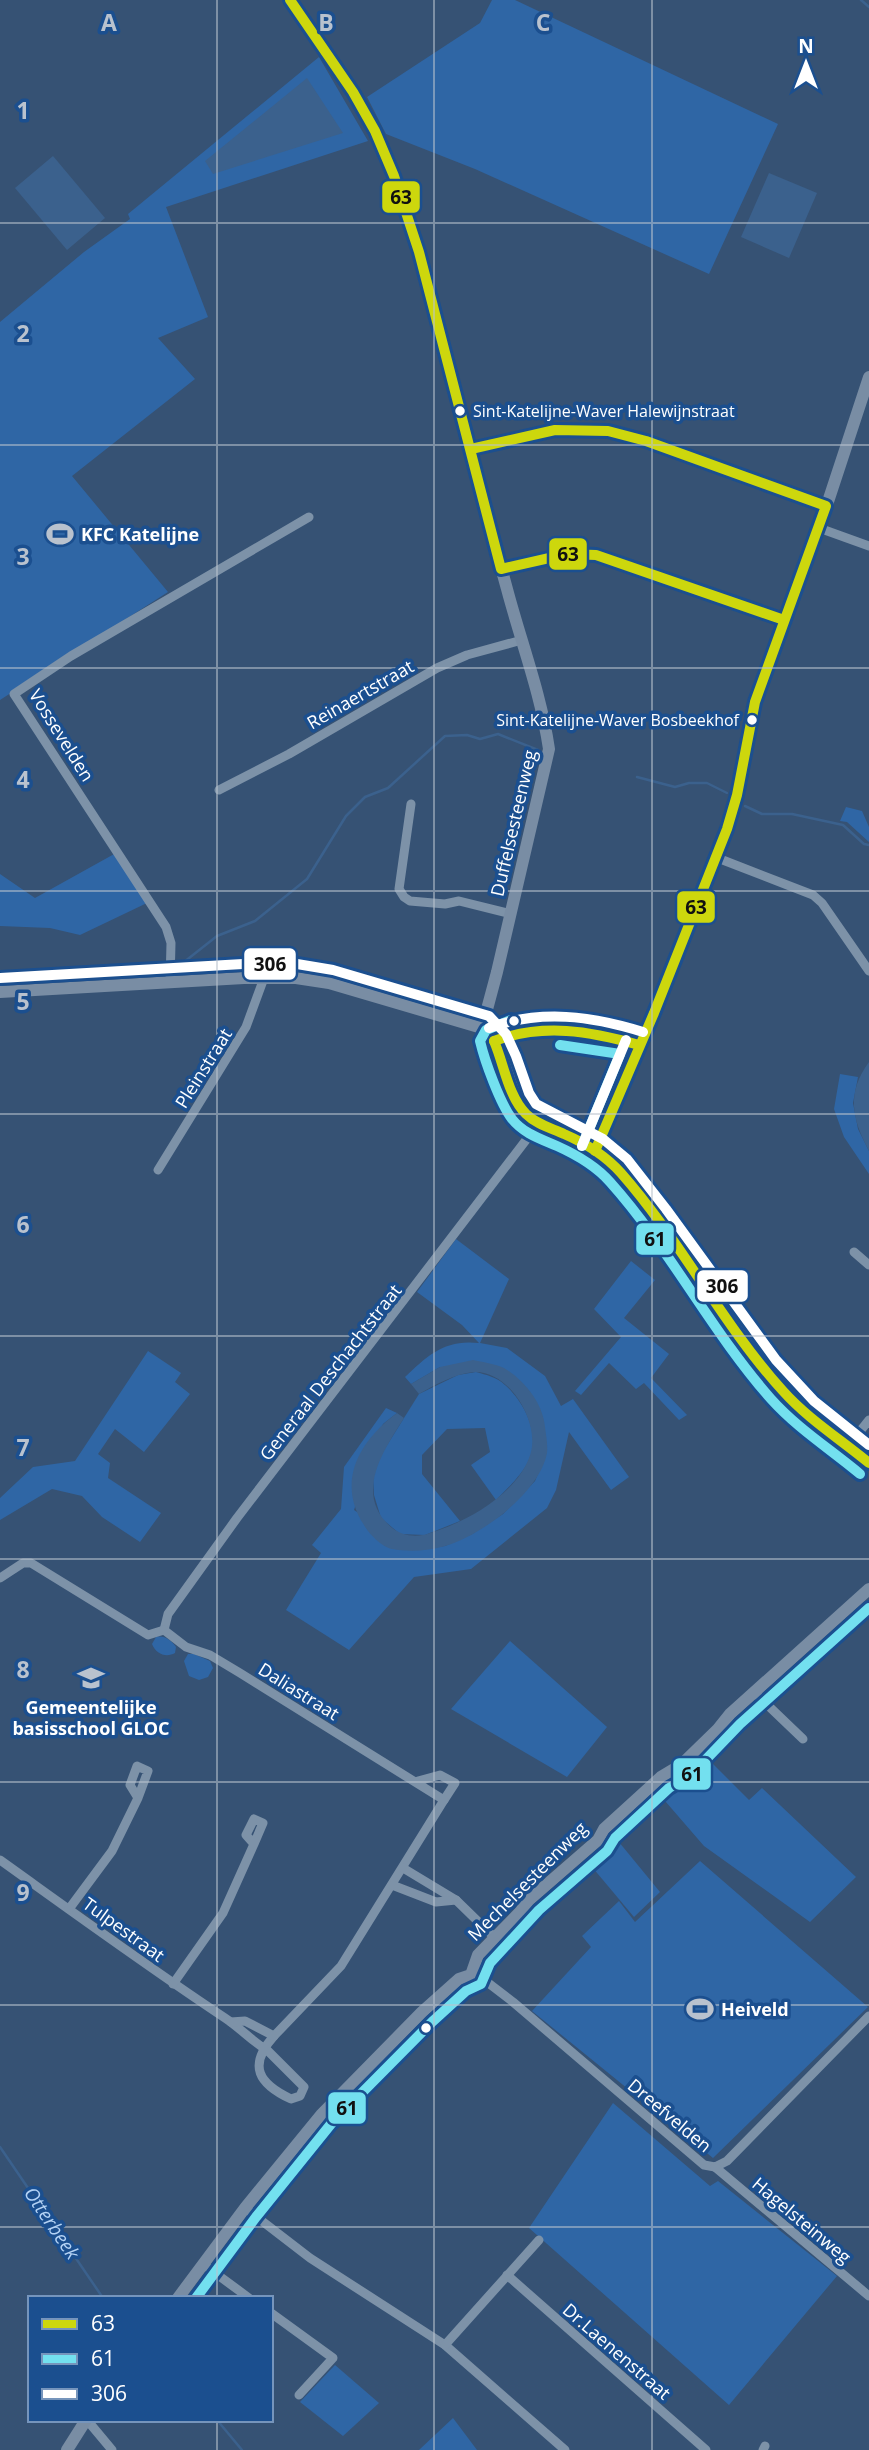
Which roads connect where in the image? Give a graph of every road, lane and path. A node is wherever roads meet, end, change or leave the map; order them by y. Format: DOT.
graph roads {
  1 [pos="290,0"];
  2 [pos="869,377"];
  3 [pos="471,449"];
  4 [pos="826,506"];
  5 [pos="309,517"];
  6 [pos="819,528"];
  7 [pos="869,546"];
  8 [pos="501,569"];
  9 [pos="784,620"];
  10 [pos="522,640"];
  11 [pos="219,790"];
  12 [pos="411,804"];
  13 [pos="715,857"];
  14 [pos="511,914"];
  15 [pos="869,971"];
  16 [pos="264,978"];
  17 [pos="170,983"];
  18 [pos="0,992"];
  19 [pos="482,1028"];
  20 [pos="494,1041"];
  21 [pos="639,1045"];
  22 [pos="539,1123"];
  23 [pos="595,1151"];
  24 [pos="158,1170"];
  25 [pos="854,1252"];
  26 [pos="869,1265"];
  27 [pos="869,1420"];
  28 [pos="848,1446"];
  29 [pos="869,1463"];
  30 [pos="0,1578"];
  31 [pos="869,1589"];
  32 [pos="164,1630"];
  33 [pos="755,1693"];
  34 [pos="803,1739"];
  35 [pos="418,1782"];
  36 [pos="138,1798"];
  37 [pos="444,1800"];
  38 [pos="254,1844"];
  39 [pos="0,1860"];
  40 [pos="403,1868"];
  41 [pos="392,1885"];
  42 [pos="456,1900"];
  43 [pos="69,1909"];
  44 [pos="495,1938"];
  45 [pos="471,1975"];
  46 [pos="173,1984"];
  47 [pos="869,2016"];
  48 [pos="231,2022"];
  49 [pos="274,2036"];
  50 [pos="264,2048"];
  51 [pos="715,2167"];
  52 [pos="244,2208"];
  53 [pos="539,2241"];
  54 [pos="203,2264"];
  55 [pos="507,2275"];
  56 [pos="179,2296"];
  57 [pos="246,2296"];
  58 [pos="869,2297"];
  59 [pos="273,2315"];
  60 [pos="445,2345"];
  61 [pos="299,2395"];
  62 [pos="85,2422"];
  63 [pos="88,2422"];
  64 [pos="67,2450"];
  65 [pos="112,2450"];
  66 [pos="565,2450"];
  67 [pos="706,2450"];
  1 -- 3 [label="street, Duffelsesteenweg"];
  2 -- 4 [label="street"];
  3 -- 4 [label="street"];
  3 -- 8 [label="street, Duffelsesteenweg"];
  4 -- 6 [label="street"];
  5 -- 17 [label="street, Vossevelden"];
  6 -- 7 [label="street"];
  6 -- 9 [label="street"];
  8 -- 9 [label="street"];
  8 -- 10 [label="street, Duffelsesteenweg"];
  9 -- 13 [label="street"];
  10 -- 11 [label="street, Reinaertstraat"];
  10 -- 14 [label="street, Duffelsesteenweg"];
  12 -- 14 [label="street"];
  13 -- 15 [label="street"];
  13 -- 21 [label="street"];
  14 -- 19 [label="street, Duffelsesteenweg"];
  16 -- 17 [label="street"];
  16 -- 19 [label="street"];
  16 -- 24 [label="street, Pleinstraat"];
  17 -- 18 [label="street"];
  19 -- 20 [label="street"];
  20 -- 21 [label="street"];
  20 -- 22 [label="street"];
  21 -- 23 [label="street"];
  22 -- 23 [label="street"];
  22 -- 32 [label="street, Generaal Deschachtstraat"];
  23 -- 28 [label="street"];
  25 -- 26 [label="street"];
  27 -- 28 [label="street"];
  28 -- 29 [label="street"];
  30 -- 32 [label="street"];
  31 -- 33 [label="street, Mechelsesteenweg"];
  32 -- 35 [label="street, Daliastraat"];
  33 -- 34 [label="street"];
  33 -- 44 [label="street, Mechelsesteenweg"];
  35 -- 37 [label="street, Daliastraat"];
  35 -- 37 [label="street"];
  36 -- 43 [label="street"];
  37 -- 40 [label="street"];
  38 -- 46 [label="street"];
  39 -- 43 [label="street, Tulpestraat"];
  40 -- 41 [label="street"];
  40 -- 42 [label="street"];
  41 -- 42 [label="street"];
  41 -- 49 [label="street"];
  42 -- 44 [label="street"];
  43 -- 46 [label="street, Tulpestraat"];
  44 -- 45 [label="street, Mechelsesteenweg"];
  45 -- 51 [label="street, Dreefvelden"];
  45 -- 52 [label="street, Mechelsesteenweg"];
  46 -- 48 [label="street, Tulpestraat"];
  47 -- 51 [label="street, Dreefvelden"];
  48 -- 49 [label="street, Tulpestraat"];
  48 -- 50 [label="street, Tulpestraat"];
  49 -- 50 [label="street"];
  50 -- 50 [label="street, Tulpestraat"];
  51 -- 58 [label="street, Hagelsteinweg"];
  52 -- 54 [label="street, Mechelsesteenweg"];
  52 -- 60 [label="street"];
  53 -- 55 [label="street"];
  54 -- 56 [label="street, Mechelsesteenweg"];
  54 -- 57 [label="street"];
  55 -- 60 [label="street"];
  55 -- 67 [label="street, Dr.Laenenstraat"];
  59 -- 61 [label="street"];
  60 -- 66 [label="street"];
  62 -- 64 [label="street"];
  63 -- 65 [label="street"];
}
